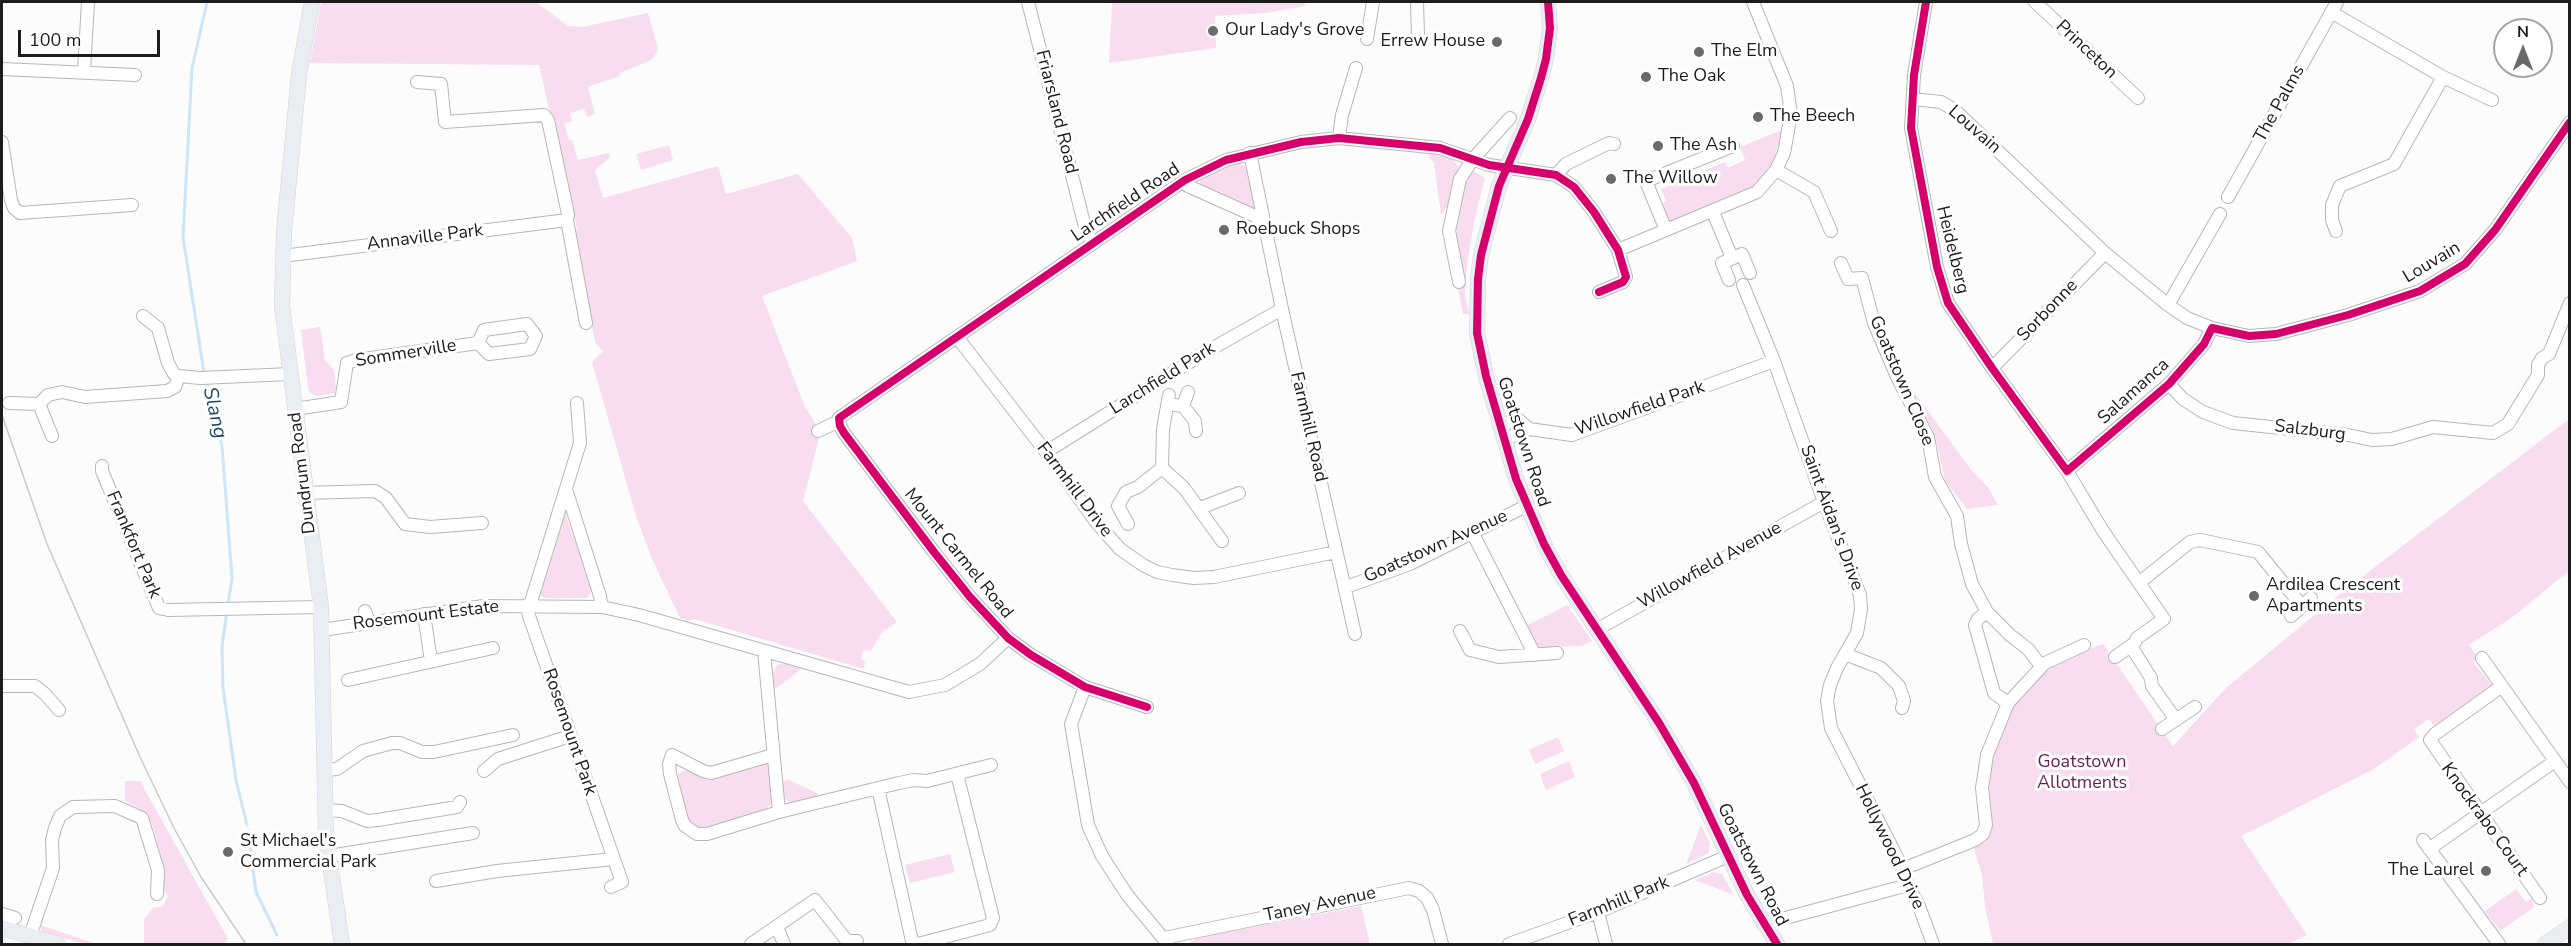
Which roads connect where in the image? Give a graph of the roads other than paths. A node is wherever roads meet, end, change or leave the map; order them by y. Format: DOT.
graph roads {
  1 [pos="88,2"];
  2 [pos="312,2"];
  3 [pos="1028,2"];
  4 [pos="1373,2"];
  5 [pos="1417,2"];
  6 [pos="1548,2"];
  7 [pos="1753,2"];
  8 [pos="1926,2"];
  9 [pos="2034,2"];
  10 [pos="2334,7"];
  11 [pos="1418,37"];
  12 [pos="1367,39"];
  13 [pos="1356,68"];
  14 [pos="2,69"];
  15 [pos="84,71"];
  16 [pos="135,75"];
  17 [pos="2443,76"];
  18 [pos="417,82"];
  19 [pos="2138,98"];
  20 [pos="1913,99"];
  21 [pos="2492,100"];
  22 [pos="1510,118"];
  23 [pos="2570,122"];
  24 [pos="1339,138"];
  25 [pos="2,142"];
  26 [pos="1614,144"];
  27 [pos="1733,146"];
  28 [pos="1250,153"];
  29 [pos="1473,159"];
  30 [pos="1507,166"];
  31 [pos="1776,170"];
  32 [pos="1556,175"];
  33 [pos="1185,180"];
  34 [pos="2229,197"];
  35 [pos="132,205"];
  36 [pos="1713,212"];
  37 [pos="2220,214"];
  38 [pos="567,220"];
  39 [pos="1264,220"];
  40 [pos="1084,222"];
  41 [pos="1666,230"];
  42 [pos="1831,231"];
  43 [pos="2336,231"];
  44 [pos="1105,234"];
  45 [pos="1092,243"];
  46 [pos="1618,250"];
  47 [pos="2105,253"];
  48 [pos="283,256"];
  49 [pos="1732,258"];
  50 [pos="1841,263"];
  51 [pos="1750,273"];
  52 [pos="1729,280"];
  53 [pos="1459,282"];
  54 [pos="1743,285"];
  55 [pos="1599,292"];
  56 [pos="2570,303"];
  57 [pos="2168,305"];
  58 [pos="1282,309"];
  59 [pos="143,316"];
  60 [pos="586,323"];
  61 [pos="2212,328"];
  62 [pos="957,336"];
  63 [pos="478,343"];
  64 [pos="1774,361"];
  65 [pos="1992,368"];
  66 [pos="291,374"];
  67 [pos="179,376"];
  68 [pos="2169,384"];
  69 [pos="1188,392"];
  70 [pos="9,403"];
  71 [pos="577,403"];
  72 [pos="39,404"];
  73 [pos="1183,406"];
  74 [pos="295,409"];
  75 [pos="839,420"];
  76 [pos="818,430"];
  77 [pos="1196,430"];
  78 [pos="1502,432"];
  79 [pos="52,436"];
  80 [pos="1046,452"];
  81 [pos="102,466"];
  82 [pos="1162,468"];
  83 [pos="2067,471"];
  84 [pos="566,489"];
  85 [pos="304,493"];
  86 [pos="1239,493"];
  87 [pos="1824,502"];
  88 [pos="1526,506"];
  89 [pos="1200,508"];
  90 [pos="482,523"];
  91 [pos="1128,524"];
  92 [pos="1473,534"];
  93 [pos="1222,541"];
  94 [pos="1336,552"];
  95 [pos="2139,582"];
  96 [pos="1346,588"];
  97 [pos="528,605"];
  98 [pos="321,607"];
  99 [pos="602,607"];
  100 [pos="1987,612"];
  101 [pos="424,614"];
  102 [pos="2290,615"];
  103 [pos="322,630"];
  104 [pos="1596,630"];
  105 [pos="1460,631"];
  106 [pos="1356,634"];
  107 [pos="1008,638"];
  108 [pos="2084,645"];
  109 [pos="2132,645"];
  110 [pos="493,648"];
  111 [pos="764,651"];
  112 [pos="1557,653"];
  113 [pos="1845,654"];
  114 [pos="1535,655"];
  115 [pos="2115,657"];
  116 [pos="2482,658"];
  117 [pos="431,661"];
  118 [pos="2041,666"];
  119 [pos="348,680"];
  120 [pos="2,686"];
  121 [pos="2502,686"];
  122 [pos="1085,687"];
  123 [pos="2008,703"];
  124 [pos="1147,707"];
  125 [pos="2194,707"];
  126 [pos="1902,708"];
  127 [pos="59,710"];
  128 [pos="2176,720"];
  129 [pos="2162,729"];
  130 [pos="513,735"];
  131 [pos="570,736"];
  132 [pos="1842,751"];
  133 [pos="773,755"];
  134 [pos="2554,761"];
  135 [pos="991,765"];
  136 [pos="324,770"];
  137 [pos="484,771"];
  138 [pos="957,774"];
  139 [pos="2570,783"];
  140 [pos="878,788"];
  141 [pos="460,802"];
  142 [pos="325,810"];
  143 [pos="779,812"];
  144 [pos="2480,814"];
  145 [pos="472,833"];
  146 [pos="329,856"];
  147 [pos="1728,856"];
  148 [pos="613,859"];
  149 [pos="1903,869"];
  150 [pos="436,880"];
  151 [pos="1908,885"];
  152 [pos="611,887"];
  153 [pos="157,894"];
  154 [pos="2540,898"];
  155 [pos="1598,912"];
  156 [pos="2,914"];
  157 [pos="15,918"];
  158 [pos="1763,924"];
  159 [pos="777,927"];
  160 [pos="2570,927"];
  161 [pos="2,928"];
  162 [pos="30,936"];
  163 [pos="856,940"];
  164 [pos="1166,941"];
  165 [pos="58,945"];
  166 [pos="342,945"];
  167 [pos="751,945"];
  168 [pos="784,945"];
  169 [pos="1442,945"];
  170 [pos="1509,945"];
  171 [pos="1606,945"];
  172 [pos="1777,945"];
  173 [pos="1933,945"];
  174 [pos="2499,945"];
  175 [pos="2545,945"];
  1 -- 15 [label="street"];
  2 -- 48 [label="main road, Dundrum Road"];
  3 -- 40 [label="street, Friarsland Road"];
  4 -- 12 [label="street"];
  5 -- 11 [label="street"];
  6 -- 30 [label="main road, Goatstown Road"];
  7 -- 31 [label="street"];
  8 -- 20 [label="street, Heidelberg"];
  9 -- 19 [label="street, Princeton"];
  10 -- 17 [label="street, The Palms"];
  10 -- 34 [label="street, The Palms"];
  13 -- 24 [label="street"];
  14 -- 15 [label="street"];
  15 -- 16 [label="street"];
  17 -- 21 [label="street, The Palms"];
  17 -- 43 [label="street"];
  18 -- 38 [label="street"];
  20 -- 47 [label="street, Louvain"];
  20 -- 65 [label="street, Heidelberg"];
  22 -- 29 [label="street"];
  23 -- 61 [label="street, Louvain"];
  24 -- 28 [label="street, Larchfield Road"];
  24 -- 29 [label="street, Larchfield Road"];
  25 -- 35 [label="street"];
  26 -- 32 [label="street"];
  27 -- 41 [label="street"];
  28 -- 33 [label="street, Larchfield Road"];
  28 -- 39 [label="street, Farmhill Road"];
  29 -- 30 [label="street, Larchfield Road"];
  29 -- 53 [label="street"];
  30 -- 32 [label="street, Larchfield Road"];
  30 -- 78 [label="main road, Goatstown Road"];
  31 -- 36 [label="street"];
  31 -- 42 [label="street"];
  32 -- 46 [label="street"];
  33 -- 39 [label="street"];
  33 -- 44 [label="street, Larchfield Road"];
  36 -- 41 [label="street"];
  36 -- 49 [label="street"];
  37 -- 57 [label="street"];
  38 -- 48 [label="street, Annaville Park"];
  38 -- 60 [label="street"];
  39 -- 58 [label="street, Farmhill Road"];
  40 -- 44 [label="street"];
  40 -- 45 [label="street, Friarsland Road"];
  41 -- 46 [label="street"];
  44 -- 45 [label="street, Larchfield Road"];
  45 -- 62 [label="street, Larchfield Road"];
  46 -- 55 [label="street"];
  47 -- 57 [label="street, Louvain"];
  47 -- 65 [label="street, Sorbonne"];
  48 -- 66 [label="main road, Dundrum Road"];
  49 -- 51 [label="street"];
  49 -- 52 [label="street"];
  50 -- 100 [label="street, Goatstown Close"];
  54 -- 64 [label="street, Saint Aidan's Drive"];
  56 -- 68 [label="street, Salzburg"];
  57 -- 61 [label="street, Louvain"];
  58 -- 80 [label="street, Larchfield Park"];
  58 -- 94 [label="street, Farmhill Road"];
  59 -- 67 [label="street"];
  61 -- 68 [label="street, Salamanca"];
  62 -- 75 [label="street, Larchfield Road"];
  62 -- 80 [label="street, Farmhill Drive"];
  63 -- 74 [label="street, Sommerville"];
  64 -- 78 [label="street, Willowfield Park"];
  64 -- 87 [label="street, Saint Aidan's Drive"];
  65 -- 83 [label="street, Heidelberg"];
  66 -- 67 [label="street"];
  66 -- 74 [label="main road, Dundrum Road"];
  67 -- 72 [label="street"];
  68 -- 83 [label="street, Salamanca"];
  69 -- 73 [label="street"];
  70 -- 72 [label="street"];
  71 -- 84 [label="street"];
  72 -- 79 [label="street"];
  73 -- 77 [label="street"];
  73 -- 82 [label="street"];
  74 -- 85 [label="main road, Dundrum Road"];
  75 -- 76 [label="street, Larchfield Road"];
  75 -- 107 [label="street, Mount Carmel Road"];
  78 -- 88 [label="main road, Goatstown Road"];
  80 -- 94 [label="street, Farmhill Drive"];
  81 -- 98 [label="street, Frankfort Park"];
  82 -- 89 [label="street"];
  82 -- 91 [label="street"];
  83 -- 95 [label="street, Heidelberg"];
  84 -- 97 [label="street"];
  84 -- 99 [label="street"];
  85 -- 90 [label="street"];
  85 -- 98 [label="main road, Dundrum Road"];
  86 -- 89 [label="street"];
  87 -- 104 [label="street, Willowfield Avenue"];
  87 -- 113 [label="street, Saint Aidan's Drive"];
  88 -- 92 [label="street, Goatstown Avenue"];
  88 -- 104 [label="main road, Goatstown Road"];
  89 -- 93 [label="street"];
  92 -- 96 [label="street, Goatstown Avenue"];
  92 -- 114 [label="street"];
  94 -- 96 [label="street, Farmhill Road"];
  95 -- 102 [label="street"];
  95 -- 109 [label="street, Heidelberg"];
  96 -- 106 [label="street, Farmhill Road"];
  97 -- 99 [label="street, Rosemount Estate"];
  97 -- 101 [label="street, Rosemount Estate"];
  97 -- 131 [label="street, Rosemount Park"];
  98 -- 103 [label="main road, Dundrum Road"];
  99 -- 111 [label="street, Rosemount Estate"];
  100 -- 118 [label="street, Goatstown Close"];
  100 -- 123 [label="street"];
  101 -- 103 [label="street, Rosemount Estate"];
  101 -- 117 [label="street"];
  103 -- 136 [label="main road, Dundrum Road"];
  104 -- 147 [label="main road, Goatstown Road"];
  105 -- 114 [label="street"];
  107 -- 111 [label="street, Rosemount Estate"];
  107 -- 122 [label="street, Mount Carmel Road"];
  108 -- 118 [label="street"];
  109 -- 115 [label="street"];
  109 -- 128 [label="street"];
  110 -- 117 [label="street"];
  111 -- 133 [label="street"];
  112 -- 114 [label="street"];
  113 -- 126 [label="street"];
  113 -- 132 [label="street, Saint Aidan's Drive"];
  116 -- 121 [label="street"];
  117 -- 119 [label="street"];
  118 -- 123 [label="street"];
  120 -- 127 [label="street"];
  121 -- 134 [label="street"];
  121 -- 144 [label="street, Knockrabo Court"];
  122 -- 124 [label="street, Mount Carmel Road"];
  122 -- 164 [label="street"];
  123 -- 149 [label="street"];
  125 -- 128 [label="street"];
  128 -- 129 [label="street"];
  130 -- 136 [label="street"];
  131 -- 137 [label="street"];
  131 -- 148 [label="street, Rosemount Park"];
  132 -- 149 [label="street, Hollywood Drive"];
  133 -- 143 [label="street"];
  133 -- 143 [label="street"];
  134 -- 139 [label="street"];
  134 -- 144 [label="street"];
  135 -- 138 [label="street"];
  136 -- 142 [label="main road, Dundrum Road"];
  138 -- 140 [label="street"];
  138 -- 140 [label="street"];
  140 -- 143 [label="street"];
  141 -- 142 [label="street"];
  142 -- 146 [label="main road, Dundrum Road"];
  144 -- 154 [label="street, Knockrabo Court"];
  144 -- 174 [label="street"];
  145 -- 146 [label="street"];
  146 -- 166 [label="main road, Dundrum Road"];
  147 -- 155 [label="street, Farmhill Park"];
  147 -- 158 [label="main road, Goatstown Road"];
  148 -- 150 [label="street"];
  148 -- 152 [label="street, Rosemount Park"];
  149 -- 151 [label="street, Hollywood Drive"];
  151 -- 158 [label="street"];
  151 -- 173 [label="street, Hollywood Drive"];
  153 -- 162 [label="street"];
  155 -- 170 [label="street, Farmhill Park"];
  155 -- 171 [label="street"];
  156 -- 157 [label="street"];
  158 -- 172 [label="main road, Goatstown Road"];
  159 -- 163 [label="street"];
  159 -- 167 [label="street"];
  159 -- 168 [label="street"];
  160 -- 175 [label="main road"];
  161 -- 162 [label="main road"];
  162 -- 165 [label="main road"];
  164 -- 169 [label="street, Taney Avenue"];
}
